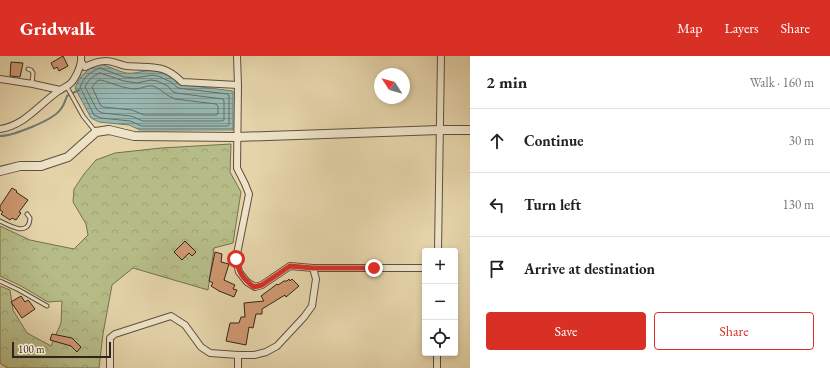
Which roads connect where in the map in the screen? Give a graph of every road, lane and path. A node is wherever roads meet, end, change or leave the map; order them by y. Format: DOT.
graph roads {
  1 [pos="81,56"];
  2 [pos="237,56"];
  3 [pos="441,56"];
  4 [pos="82,63"];
  5 [pos="28,69"];
  6 [pos="0,79"];
  7 [pos="32,84"];
  8 [pos="238,85"];
  9 [pos="60,90"];
  10 [pos="70,91"];
  11 [pos="0,129"];
  12 [pos="440,130"];
  13 [pos="470,130"];
  14 [pos="96,132"];
  15 [pos="236,137"];
  16 [pos="0,171"];
  17 [pos="27,214"];
  18 [pos="0,221"];
  19 [pos="438,248"];
  20 [pos="313,268"];
  21 [pos="422,268"];
  22 [pos="0,282"];
  23 [pos="47,306"];
  24 [pos="238,355"];
  25 [pos="437,356"];
  26 [pos="110,368"];
  27 [pos="238,368"];
  28 [pos="437,368"];
  1 -- 4 [label="street"];
  2 -- 8 [label="street"];
  3 -- 12 [label="street"];
  4 -- 8 [label="street"];
  4 -- 10 [label="street"];
  5 -- 7 [label="lane"];
  6 -- 7 [label="street"];
  7 -- 9 [label="street"];
  8 -- 15 [label="street"];
  9 -- 10 [label="street"];
  9 -- 11 [label="street"];
  10 -- 14 [label="lane"];
  12 -- 13 [label="street"];
  12 -- 15 [label="street"];
  12 -- 19 [label="street"];
  14 -- 15 [label="street"];
  14 -- 16 [label="street"];
  15 -- 20 [label="street"];
  17 -- 18 [label="lane"];
  20 -- 21 [label="street"];
  20 -- 24 [label="street"];
  22 -- 23 [label="lane"];
  24 -- 26 [label="street"];
  24 -- 27 [label="street"];
  25 -- 28 [label="street"];
}
